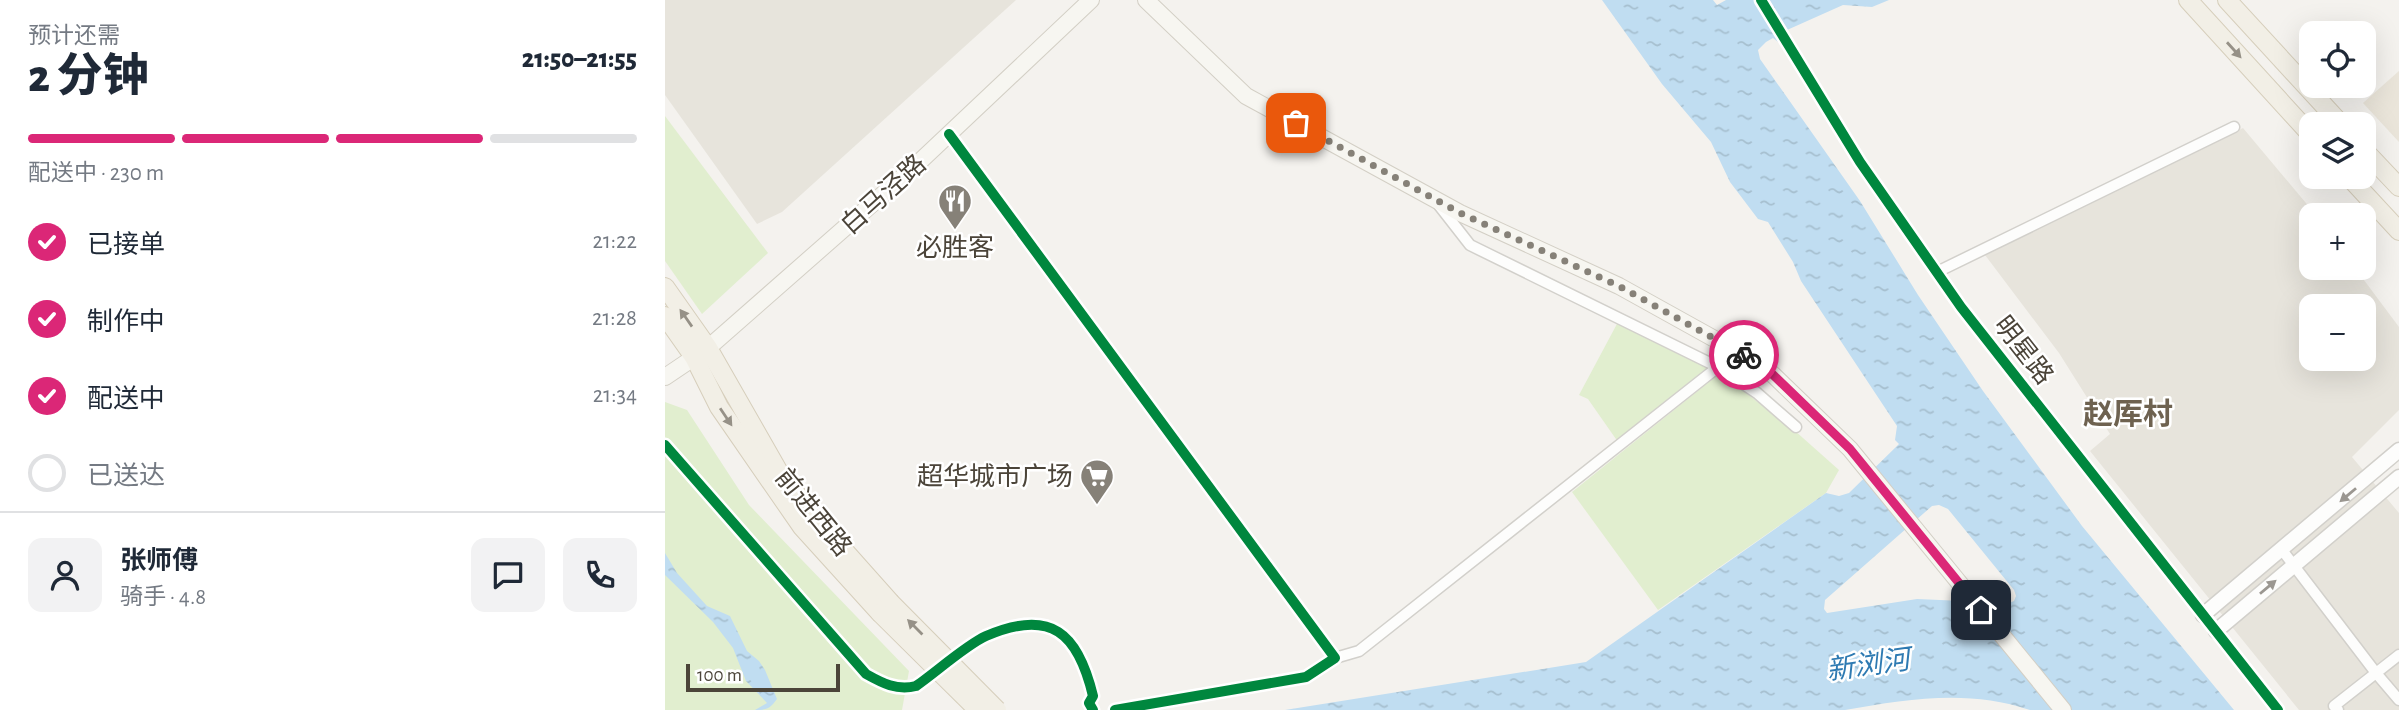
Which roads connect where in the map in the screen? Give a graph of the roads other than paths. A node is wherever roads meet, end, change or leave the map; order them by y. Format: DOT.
graph roads {
  1 [pos="1091,0"];
  2 [pos="1146,0"];
  3 [pos="1761,0"];
  4 [pos="2188,0"];
  5 [pos="2227,0"];
  6 [pos="2330,112"];
  7 [pos="2299,122"];
  8 [pos="2234,127"];
  9 [pos="949,134"];
  10 [pos="2376,163"];
  11 [pos="2399,187"];
  12 [pos="2360,189"];
  13 [pos="1434,199"];
  14 [pos="2399,231"];
  15 [pos="1937,272"];
  16 [pos="665,287"];
  17 [pos="665,316"];
  18 [pos="701,353"];
  19 [pos="1718,367"];
  20 [pos="665,377"];
  21 [pos="1796,428"];
  22 [pos="665,445"];
  23 [pos="2399,450"];
  24 [pos="2399,477"];
  25 [pos="2282,550"];
  26 [pos="2294,565"];
  27 [pos="885,607"];
  28 [pos="2203,615"];
  29 [pos="2216,631"];
  30 [pos="2399,655"];
  31 [pos="1335,658"];
  32 [pos="2376,673"];
  33 [pos="2399,700"];
  34 [pos="978,710"];
  35 [pos="997,710"];
  36 [pos="1093,710"];
  37 [pos="1115,710"];
  38 [pos="2063,710"];
  39 [pos="2277,710"];
  40 [pos="2338,710"];
  1 -- 9 [label="main road, 白马泾路"];
  2 -- 13 [label="main road"];
  3 -- 15 [label="street, 明星路"];
  4 -- 7 [label="main road, one-way"];
  5 -- 6 [label="main road"];
  8 -- 15 [label="street"];
  9 -- 18 [label="main road, 白马泾路"];
  9 -- 31 [label="street"];
  10 -- 11 [label="main road"];
  12 -- 14 [label="main road"];
  13 -- 19 [label="street"];
  13 -- 38 [label="main road"];
  15 -- 28 [label="street, 明星路"];
  18 -- 16 [label="main road, 前进西路, one-way"];
  17 -- 18 [label="main road, 前进西路"];
  18 -- 20 [label="main road, 白马泾路"];
  18 -- 27 [label="main road, 前进西路"];
  19 -- 21 [label="street"];
  19 -- 31 [label="street"];
  22 -- 36 [label="street"];
  23 -- 25 [label="street, one-way"];
  24 -- 26 [label="street"];
  25 -- 26 [label="street"];
  25 -- 28 [label="street"];
  29 -- 26 [label="street, one-way"];
  26 -- 32 [label="street"];
  27 -- 34 [label="main road, 前进西路, bridge"];
  35 -- 27 [label="main road, 前进西路, one-way, bridge"];
  28 -- 29 [label="street, 明星路"];
  29 -- 39 [label="street, 明星路"];
  30 -- 32 [label="street"];
  31 -- 37 [label="street"];
  32 -- 33 [label="street"];
  32 -- 40 [label="street"];
}
